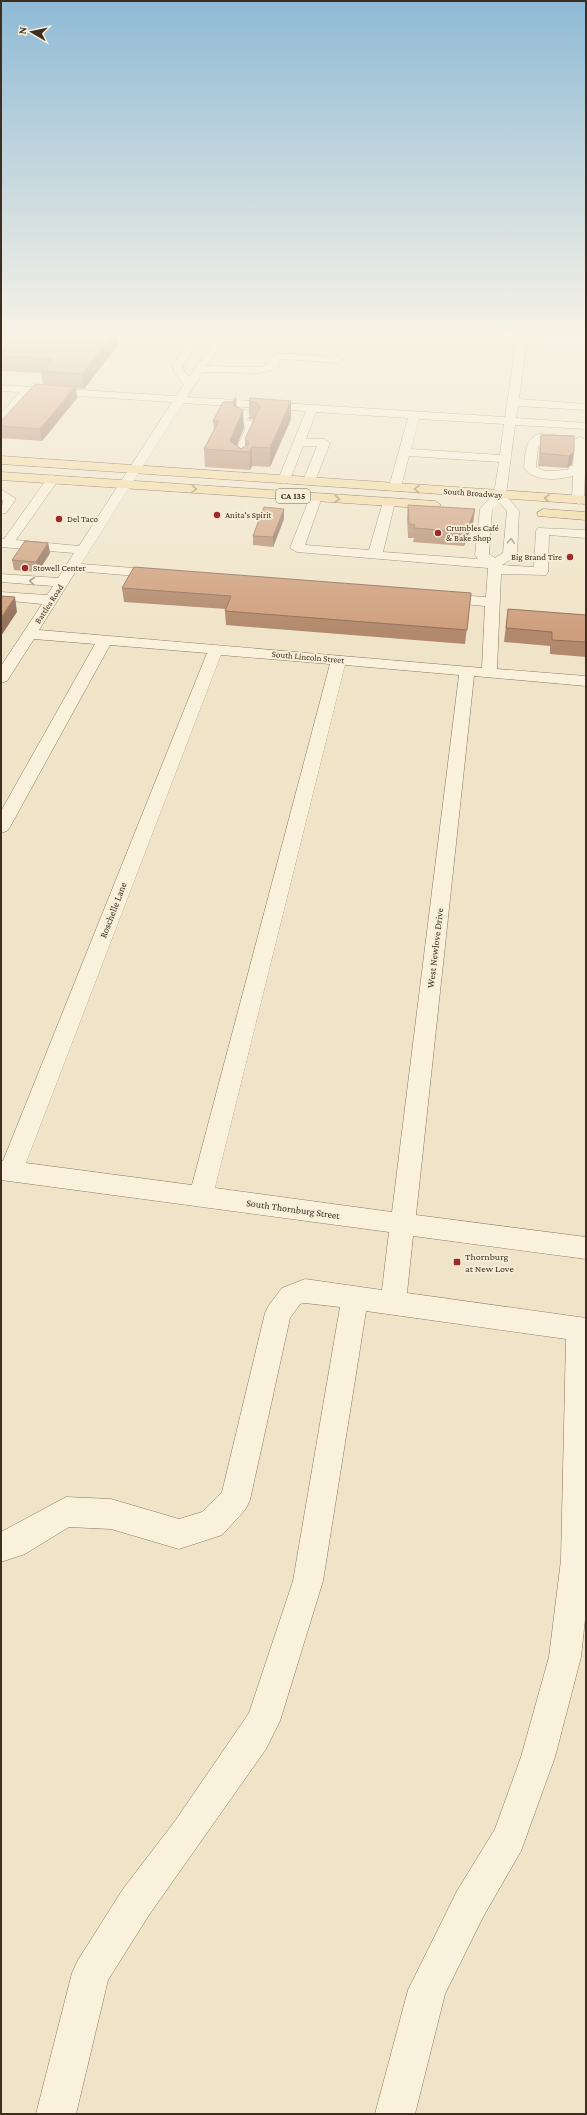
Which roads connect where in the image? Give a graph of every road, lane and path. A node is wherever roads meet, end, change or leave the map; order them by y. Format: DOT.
graph roads {
  1 [pos="158,435"];
  2 [pos="249,435"];
  3 [pos="302,435"];
  4 [pos="409,435"];
  5 [pos="509,435"];
  6 [pos="576,441"];
  7 [pos="299,442"];
  8 [pos="404,452"];
  9 [pos="506,459"];
  10 [pos="1,460"];
  11 [pos="238,468"];
  12 [pos="136,469"];
  13 [pos="574,469"];
  14 [pos="3,477"];
  15 [pos="503,477"];
  16 [pos="53,479"];
  17 [pos="284,480"];
  18 [pos="309,481"];
  19 [pos="578,482"];
  20 [pos="126,484"];
  21 [pos="395,487"];
  22 [pos="1,494"];
  23 [pos="500,495"];
  24 [pos="316,497"];
  25 [pos="582,500"];
  26 [pos="389,502"];
  27 [pos="448,506"];
  28 [pos="471,508"];
  29 [pos="486,509"];
  30 [pos="1,510"];
  31 [pos="513,511"];
  32 [pos="586,516"];
  33 [pos="586,534"];
  34 [pos="4,544"];
  35 [pos="83,550"];
  36 [pos="375,554"];
  37 [pos="495,566"];
  38 [pos="72,567"];
  39 [pos="171,575"];
  40 [pos="1,578"];
  41 [pos="62,583"];
  42 [pos="1,596"];
  43 [pos="424,596"];
  44 [pos="51,600"];
  45 [pos="493,602"];
  46 [pos="30,634"];
  47 [pos="105,640"];
  48 [pos="216,649"];
  49 [pos="8,657"];
  50 [pos="339,660"];
  51 [pos="467,671"];
  52 [pos="489,673"];
  53 [pos="1,678"];
  54 [pos="586,681"];
  55 [pos="1,827"];
  56 [pos="6,1171"];
  57 [pos="202,1197"];
  58 [pos="402,1224"];
  59 [pos="586,1248"];
  60 [pos="355,1298"];
  61 [pos="393,1304"];
  62 [pos="583,1330"];
  63 [pos="1,1546"];
  64 [pos="56,2114"];
  65 [pos="395,2114"];
  1 -- 12 [label="street, Battles Road"];
  2 -- 11 [label="street"];
  3 -- 7 [label="street"];
  4 -- 8 [label="street"];
  5 -- 9 [label="street"];
  6 -- 13 [label="street"];
  6 -- 19 [label="street"];
  7 -- 17 [label="street"];
  7 -- 18 [label="street"];
  8 -- 9 [label="street"];
  8 -- 21 [label="street"];
  9 -- 15 [label="street"];
  10 -- 12 [label="main road, South Broadway / CA 135"];
  11 -- 12 [label="main road, South Broadway / CA 135"];
  11 -- 17 [label="main road, South Broadway / CA 135"];
  12 -- 20 [label="street, Battles Road"];
  14 -- 16 [label="main road, South Broadway / CA 135"];
  15 -- 19 [label="street"];
  15 -- 23 [label="street"];
  16 -- 20 [label="main road, South Broadway / CA 135"];
  16 -- 34 [label="street"];
  17 -- 18 [label="main road, South Broadway / CA 135"];
  18 -- 21 [label="main road, South Broadway / CA 135"];
  19 -- 25 [label="street"];
  20 -- 24 [label="main road, South Broadway / CA 135, one-way"];
  20 -- 35 [label="street, Battles Road"];
  23 -- 21 [label="main road, South Broadway / CA 135, one-way"];
  22 -- 30 [label="street"];
  25 -- 23 [label="main road, South Broadway / CA 135, one-way"];
  23 -- 29 [label="street"];
  23 -- 31 [label="street"];
  24 -- 26 [label="main road, South Broadway / CA 135, one-way"];
  24 -- 36 [label="street"];
  26 -- 27 [label="main road, South Broadway / CA 135"];
  26 -- 36 [label="street"];
  28 -- 29 [label="main road, South Broadway"];
  29 -- 31 [label="main road, South Broadway"];
  29 -- 37 [label="street"];
  31 -- 32 [label="main road, South Broadway"];
  37 -- 31 [label="street, one-way"];
  33 -- 37 [label="street"];
  34 -- 35 [label="street"];
  35 -- 38 [label="street, Battles Road"];
  36 -- 37 [label="street"];
  37 -- 45 [label="street"];
  38 -- 39 [label="street"];
  38 -- 41 [label="street, Battles Road"];
  41 -- 40 [label="street, one-way"];
  41 -- 44 [label="street, Battles Road"];
  42 -- 44 [label="street"];
  43 -- 45 [label="street"];
  44 -- 46 [label="street, Battles Road"];
  45 -- 52 [label="street"];
  46 -- 47 [label="street, South Lincoln Street"];
  46 -- 49 [label="street, Battles Road"];
  47 -- 48 [label="street, South Lincoln Street"];
  47 -- 55 [label="street"];
  48 -- 50 [label="street, South Lincoln Street"];
  48 -- 56 [label="street, Roschelle Lane"];
  49 -- 53 [label="street, Battles Road"];
  50 -- 51 [label="street, South Lincoln Street"];
  50 -- 57 [label="street"];
  51 -- 52 [label="street, South Lincoln Street"];
  51 -- 58 [label="street, West Newlove Drive"];
  52 -- 54 [label="street, South Lincoln Street"];
  56 -- 57 [label="street, South Thornburg Street"];
  57 -- 58 [label="street, South Thornburg Street"];
  58 -- 59 [label="street, South Thornburg Street"];
  58 -- 61 [label="street, West Newlove Drive"];
  60 -- 61 [label="street"];
  60 -- 63 [label="street"];
  60 -- 64 [label="street"];
  61 -- 62 [label="street"];
  62 -- 65 [label="street"];
}
